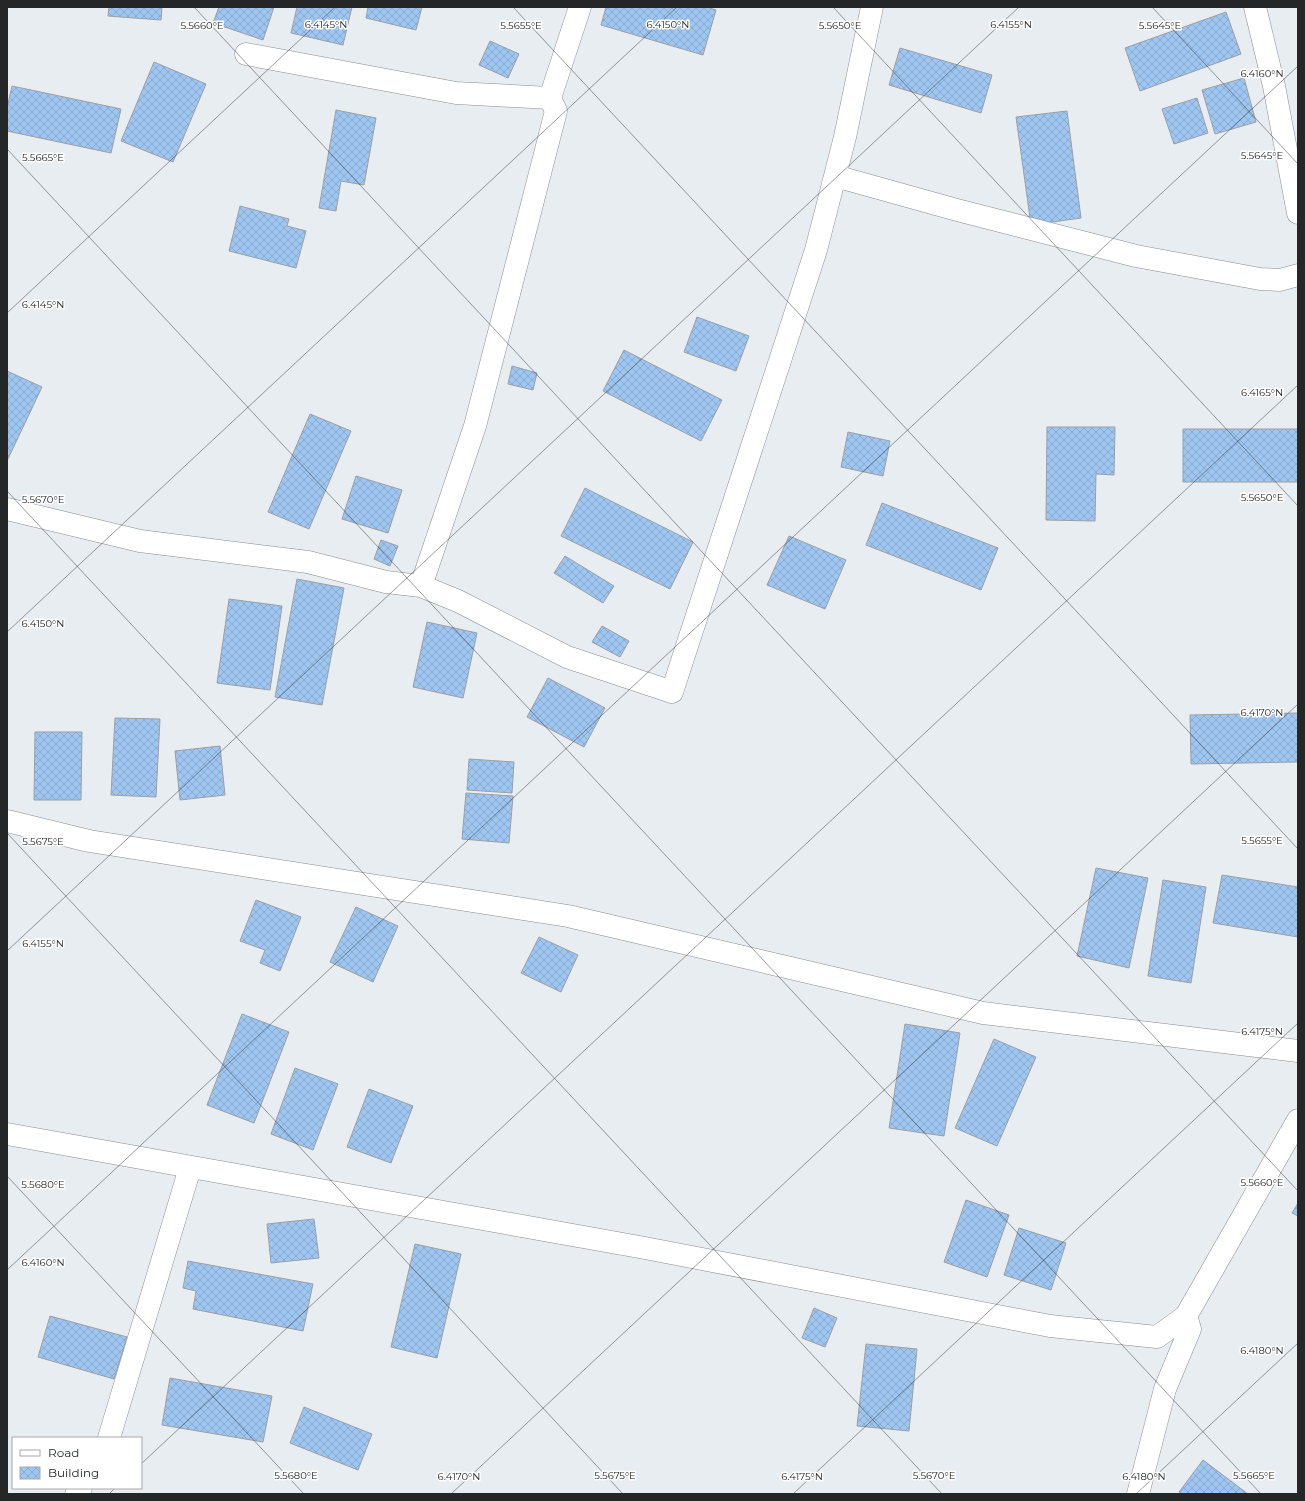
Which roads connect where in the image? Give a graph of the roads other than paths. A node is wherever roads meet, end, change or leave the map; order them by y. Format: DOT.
graph roads {
  1 [pos="580,7"];
  2 [pos="872,7"];
  3 [pos="1255,7"];
  4 [pos="246,54"];
  5 [pos="550,98"];
  6 [pos="835,176"];
  7 [pos="1298,213"];
  8 [pos="1298,275"];
  9 [pos="7,509"];
  10 [pos="421,586"];
  11 [pos="7,821"];
  12 [pos="1298,1051"];
  13 [pos="1298,1120"];
  14 [pos="7,1134"];
  15 [pos="190,1168"];
  16 [pos="1186,1316"];
  17 [pos="109,1437"];
  18 [pos="1138,1494"];
  1 -- 5 [label="street"];
  2 -- 6 [label="street"];
  3 -- 7 [label="street"];
  4 -- 5 [label="street"];
  5 -- 10 [label="street"];
  6 -- 8 [label="street"];
  6 -- 10 [label="street"];
  9 -- 10 [label="street"];
  11 -- 12 [label="street"];
  13 -- 16 [label="street"];
  14 -- 15 [label="street"];
  15 -- 16 [label="street"];
  15 -- 17 [label="street"];
  16 -- 18 [label="street"];
}
